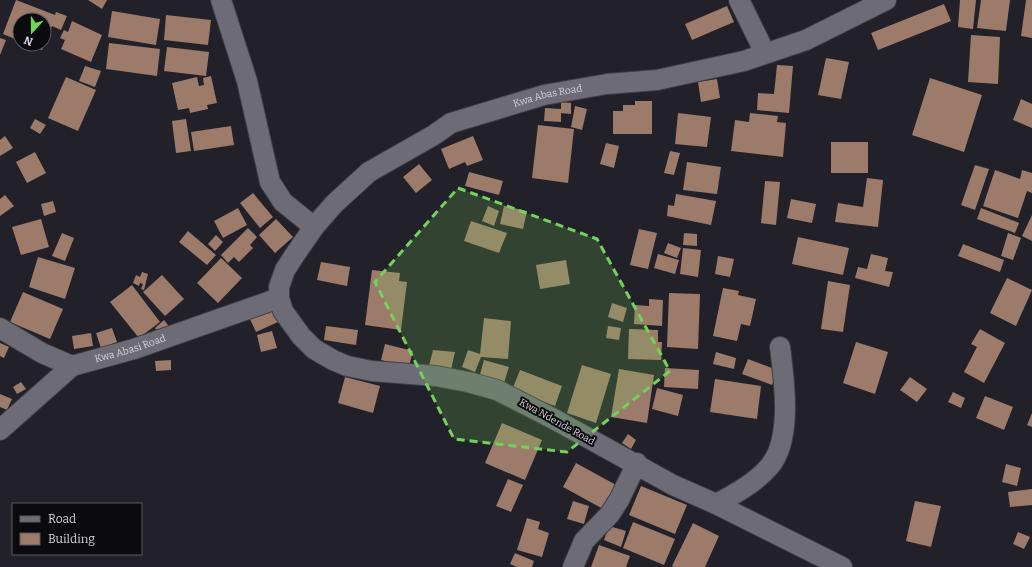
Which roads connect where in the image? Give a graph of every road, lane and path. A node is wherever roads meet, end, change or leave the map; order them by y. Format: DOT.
graph roads {
  1 [pos="221,0"];
  2 [pos="739,0"];
  3 [pos="886,0"];
  4 [pos="765,53"];
  5 [pos="314,227"];
  6 [pos="279,298"];
  7 [pos="0,328"];
  8 [pos="780,347"];
  9 [pos="72,366"];
  10 [pos="0,430"];
  11 [pos="637,463"];
  12 [pos="716,504"];
  13 [pos="573,567"];
  14 [pos="842,567"];
  1 -- 5 [label="street"];
  2 -- 4 [label="street"];
  3 -- 4 [label="street, Kwa Abas Road"];
  4 -- 5 [label="street, Kwa Abas Road"];
  5 -- 6 [label="street, Kwa Abas Road"];
  6 -- 9 [label="street, Kwa Abasi Road"];
  6 -- 11 [label="street, Kwa Ndende Road"];
  7 -- 9 [label="street"];
  8 -- 12 [label="street"];
  9 -- 10 [label="street, Kwa Abasi Road"];
  11 -- 12 [label="street, Kwa Ndende Road"];
  11 -- 13 [label="street"];
  12 -- 14 [label="street, Kwa Ndende Road"];
}
